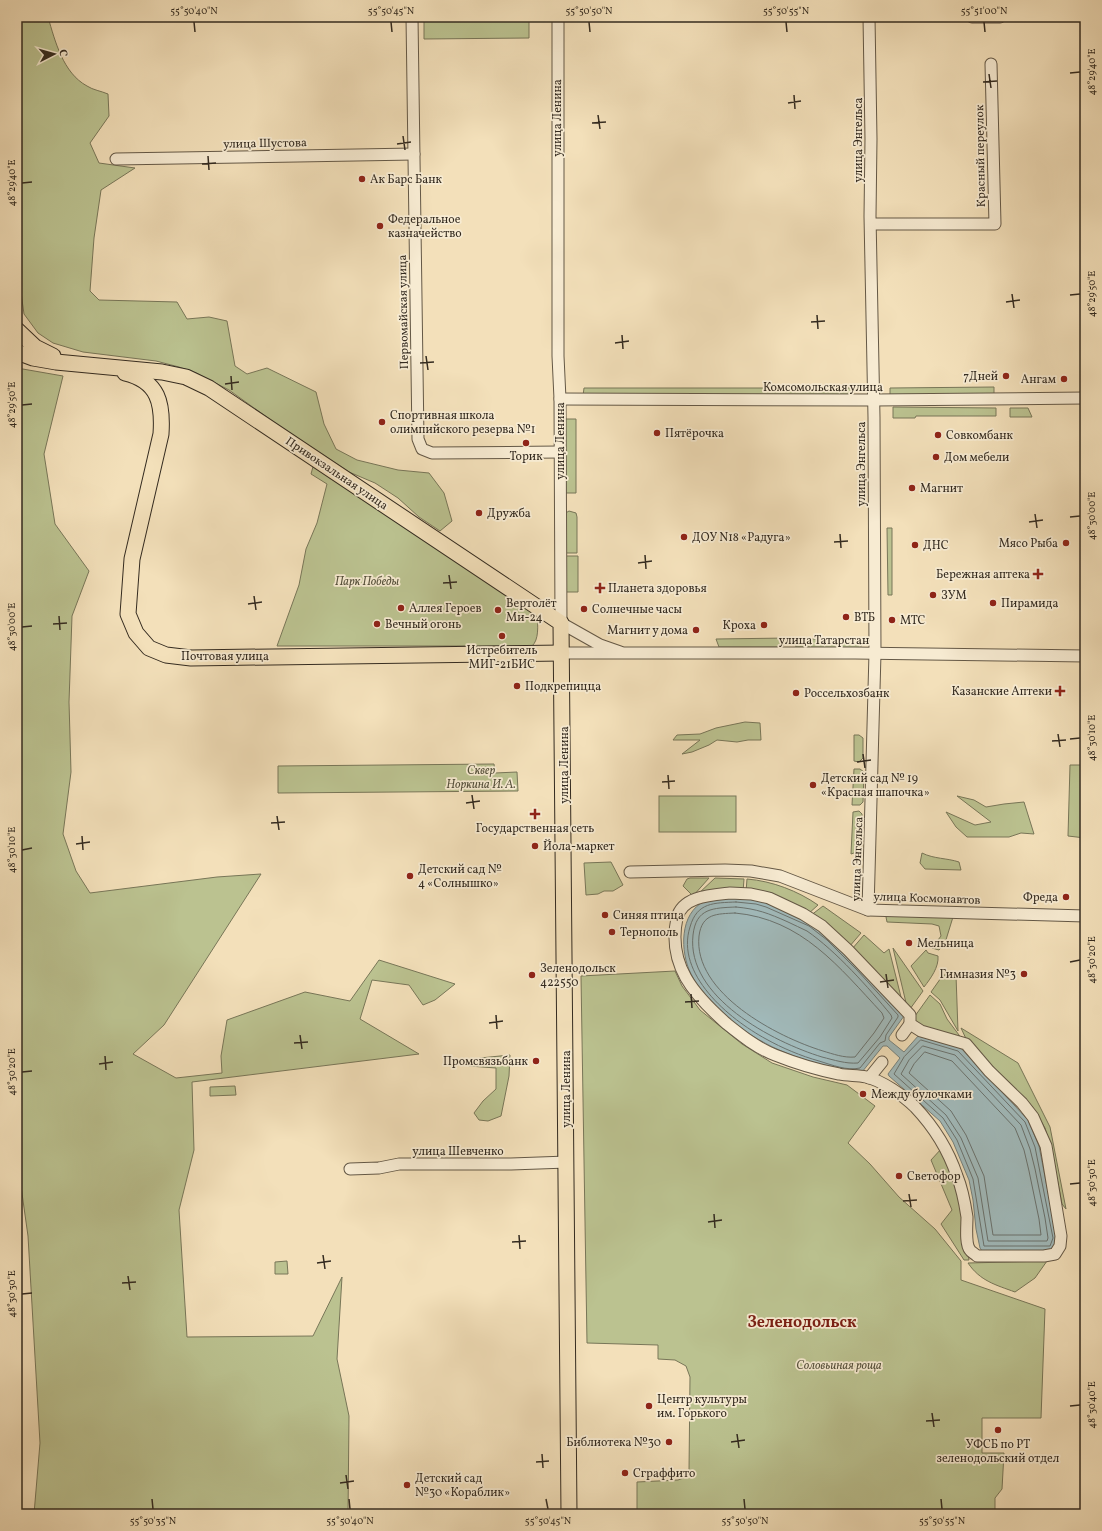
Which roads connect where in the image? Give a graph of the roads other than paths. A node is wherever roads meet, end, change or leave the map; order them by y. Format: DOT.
graph roads {
  1 [pos="412,17"];
  2 [pos="558,17"];
  3 [pos="869,17"];
  4 [pos="972,17"];
  5 [pos="1000,17"];
  6 [pos="991,64"];
  7 [pos="414,154"];
  8 [pos="116,159"];
  9 [pos="871,224"];
  10 [pos="17,330"];
  11 [pos="17,352"];
  12 [pos="70,363"];
  13 [pos="97,367"];
  14 [pos="1085,398"];
  15 [pos="560,399"];
  16 [pos="874,400"];
  17 [pos="560,452"];
  18 [pos="561,623"];
  19 [pos="620,652"];
  20 [pos="562,653"];
  21 [pos="875,653"];
  22 [pos="1085,656"];
  23 [pos="630,872"];
  24 [pos="868,910"];
  25 [pos="1085,916"];
  26 [pos="910,1024"];
  27 [pos="902,1036"];
  28 [pos="882,1062"];
  29 [pos="869,1078"];
  30 [pos="567,1162"];
  31 [pos="350,1169"];
  32 [pos="569,1514"];
  1 -- 7 [label="street, Первомайская улица"];
  2 -- 15 [label="street, улица Ленина"];
  3 -- 9 [label="street, улица Энгельса"];
  4 -- 5 [label="street"];
  6 -- 9 [label="street, Красный переулок"];
  7 -- 8 [label="street, улица Шустова"];
  7 -- 17 [label="street, Первомайская улица"];
  9 -- 16 [label="street, улица Энгельса"];
  10 -- 12 [label="main road"];
  11 -- 12 [label="main road"];
  12 -- 13 [label="main road"];
  13 -- 18 [label="main road, Привокзальная улица"];
  13 -- 20 [label="main road, Почтовая улица"];
  14 -- 16 [label="street, Комсомольская улица"];
  15 -- 16 [label="street, Комсомольская улица"];
  15 -- 17 [label="street, улица Ленина"];
  16 -- 21 [label="street, улица Энгельса"];
  17 -- 18 [label="street, улица Ленина"];
  18 -- 19 [label="street"];
  18 -- 20 [label="main road, улица Ленина"];
  19 -- 20 [label="street, улица Татарстан"];
  19 -- 21 [label="street, улица Татарстан"];
  20 -- 30 [label="main road, улица Ленина"];
  21 -- 22 [label="street, улица Татарстан"];
  21 -- 24 [label="street, улица Энгельса"];
  23 -- 24 [label="street, улица Космонавтов"];
  24 -- 25 [label="street, улица Космонавтов"];
  26 -- 27 [label="street"];
  26 -- 29 [label="street"];
  26 -- 29 [label="street"];
  28 -- 29 [label="street"];
  30 -- 31 [label="street, улица Шевченко"];
  30 -- 32 [label="main road, улица Ленина"];
}
